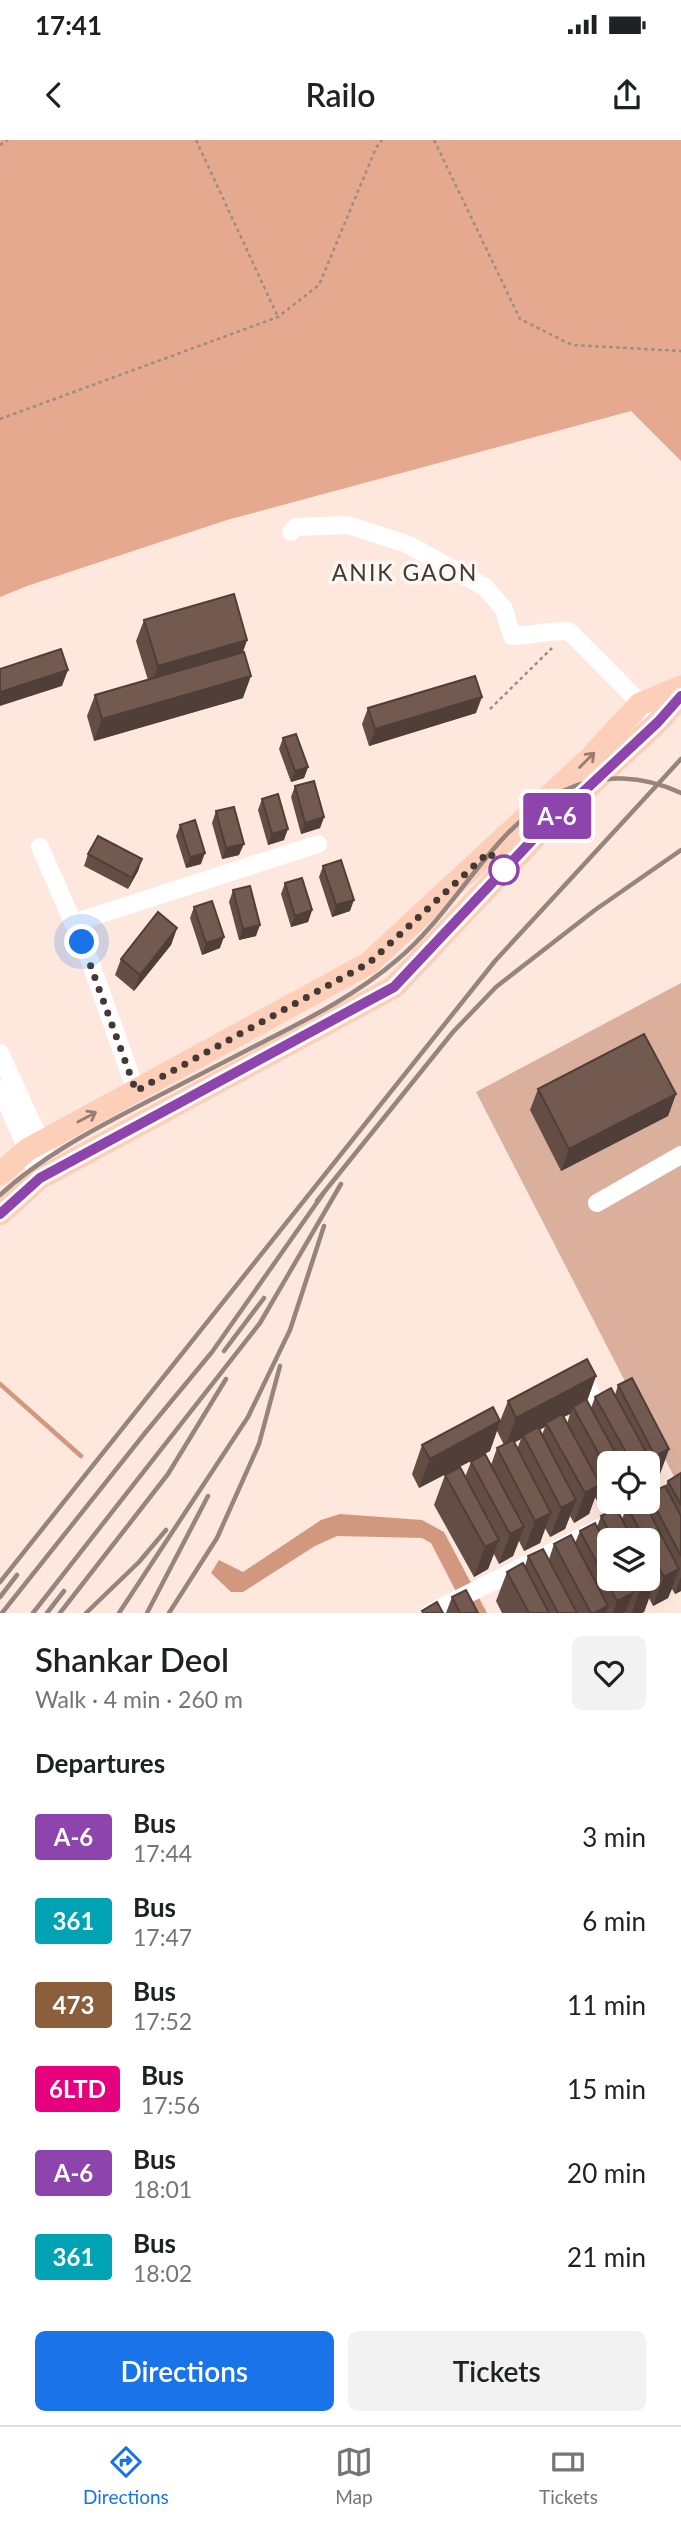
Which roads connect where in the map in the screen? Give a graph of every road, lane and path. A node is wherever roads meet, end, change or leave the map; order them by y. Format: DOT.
graph roads {
  1 [pos="8,140"];
  2 [pos="196,140"];
  3 [pos="382,140"];
  4 [pos="434,140"];
  5 [pos="0,145"];
  6 [pos="278,317"];
  7 [pos="681,351"];
  8 [pos="0,419"];
  9 [pos="290,532"];
  10 [pos="569,631"];
  11 [pos="681,687"];
  12 [pos="681,696"];
  13 [pos="640,704"];
  14 [pos="490,709"];
  15 [pos="658,722"];
  16 [pos="318,844"];
  17 [pos="40,847"];
  18 [pos="73,923"];
  19 [pos="0,1053"];
  20 [pos="0,1088"];
  21 [pos="136,1091"];
  22 [pos="34,1146"];
  23 [pos="681,1155"];
  24 [pos="0,1174"];
  25 [pos="47,1175"];
  26 [pos="597,1203"];
  27 [pos="0,1214"];
  28 [pos="584,1381"];
  29 [pos="575,1423"];
  30 [pos="661,1498"];
  31 [pos="429,1613"];
  1 -- 5 [label="path"];
  2 -- 6 [label="path"];
  3 -- 6 [label="path"];
  4 -- 7 [label="path"];
  6 -- 8 [label="path"];
  9 -- 10 [label="street"];
  10 -- 13 [label="street"];
  10 -- 14 [label="path"];
  11 -- 13 [label="main road"];
  12 -- 15 [label="main road"];
  13 -- 15 [label="street"];
  21 -- 13 [label="main road, one-way"];
  15 -- 25 [label="main road"];
  16 -- 18 [label="street"];
  17 -- 18 [label="street"];
  18 -- 21 [label="street"];
  19 -- 22 [label="street"];
  20 -- 22 [label="street"];
  22 -- 21 [label="main road, one-way"];
  22 -- 24 [label="main road"];
  22 -- 25 [label="street"];
  23 -- 26 [label="street"];
  25 -- 27 [label="main road"];
  28 -- 29 [label="street"];
  30 -- 31 [label="street"];
}
